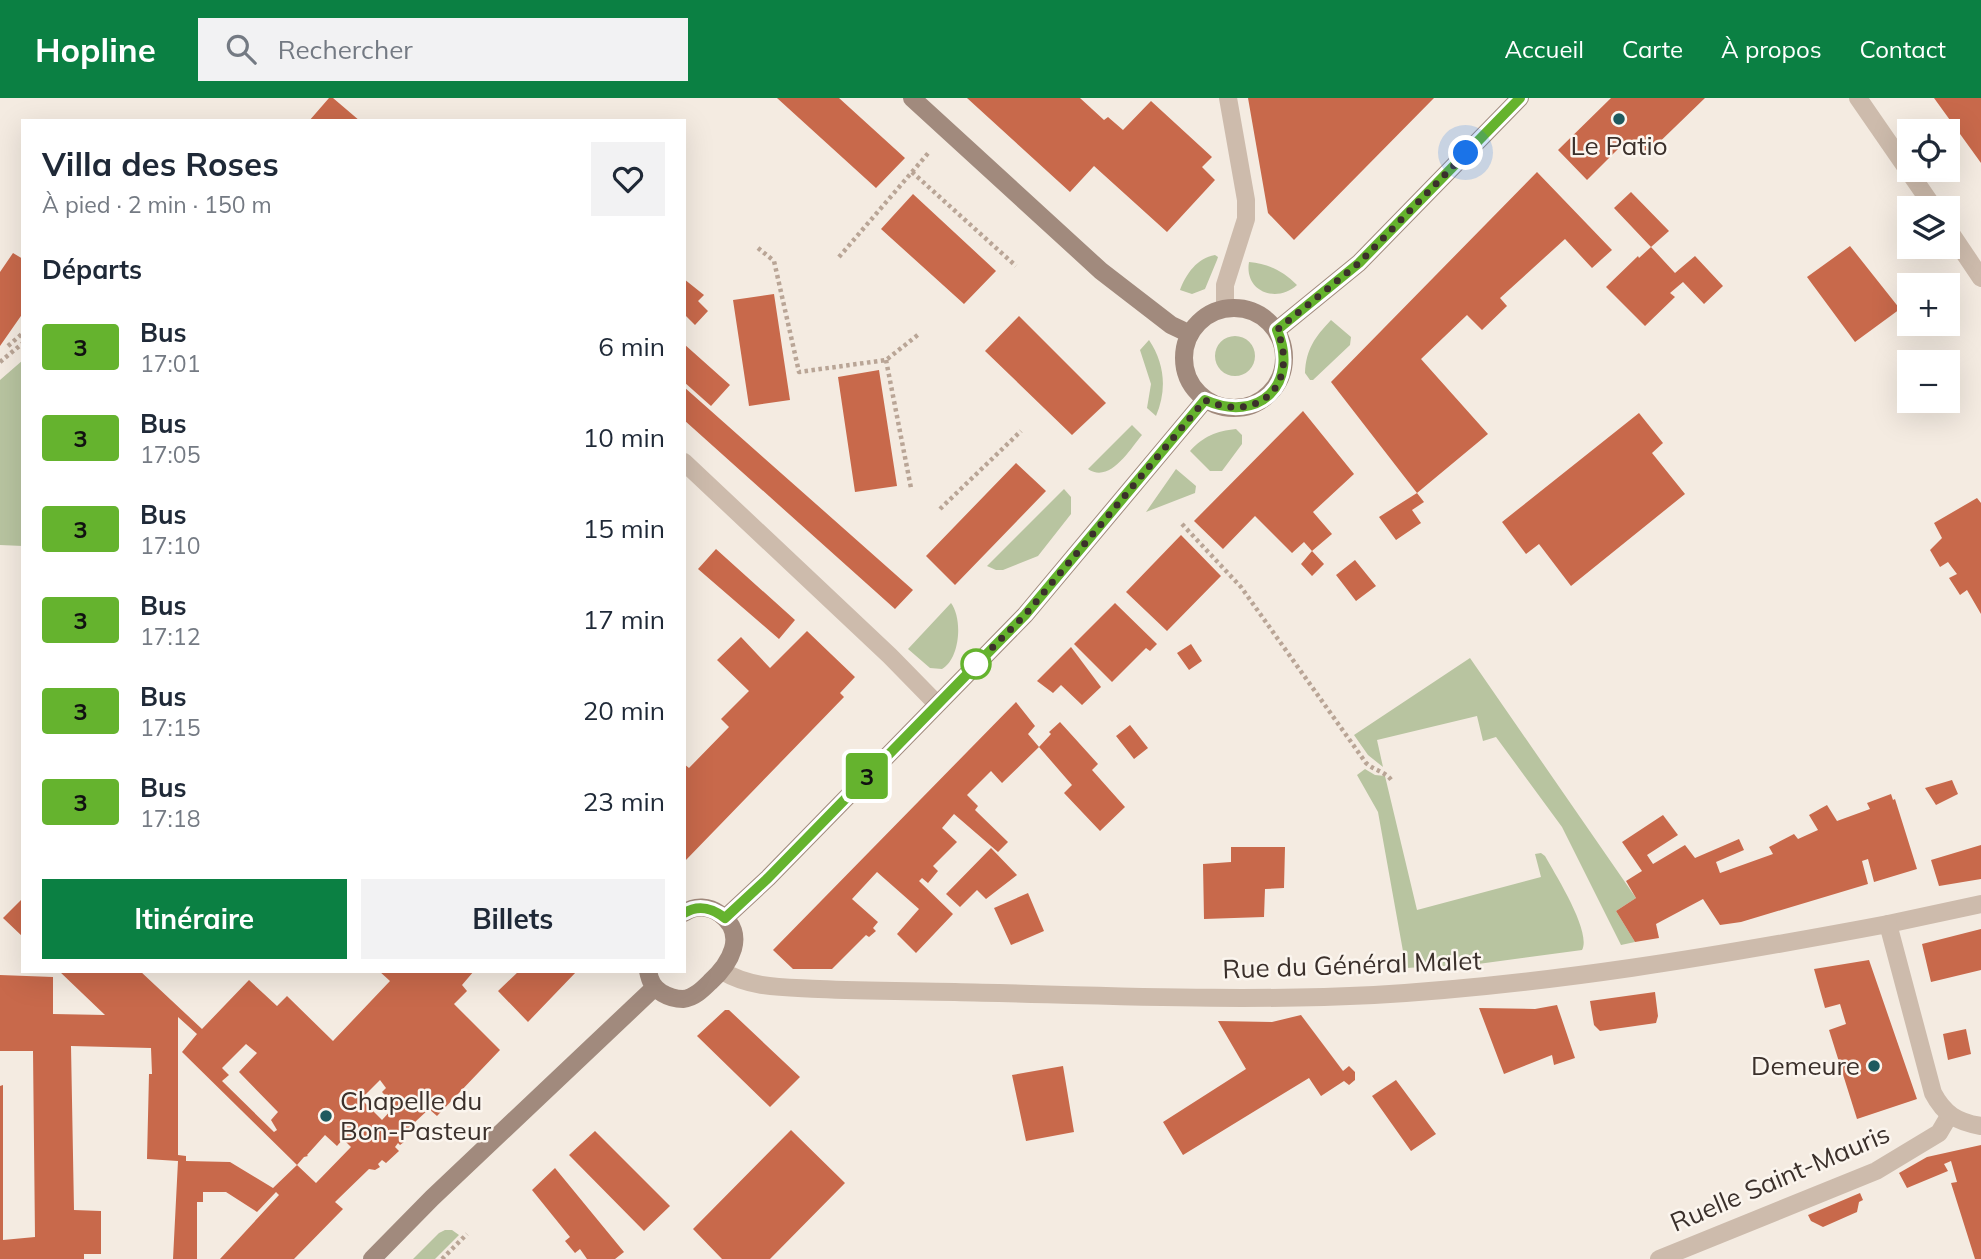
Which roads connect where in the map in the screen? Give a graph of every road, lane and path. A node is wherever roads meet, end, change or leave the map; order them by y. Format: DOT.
graph roads {
  1 [pos="912,98"];
  2 [pos="1228,98"];
  3 [pos="1520,98"];
  4 [pos="1858,98"];
  5 [pos="930,151"];
  6 [pos="912,172"];
  7 [pos="1926,196"];
  8 [pos="1960,247"];
  9 [pos="758,248"];
  10 [pos="839,257"];
  11 [pos="1016,266"];
  12 [pos="1981,278"];
  13 [pos="1225,308"];
  14 [pos="1277,330"];
  15 [pos="919,334"];
  16 [pos="1190,334"];
  17 [pos="21,335"];
  18 [pos="21,345"];
  19 [pos="8,346"];
  20 [pos="887,360"];
  21 [pos="0,362"];
  22 [pos="1205,400"];
  23 [pos="1021,430"];
  24 [pos="686,464"];
  25 [pos="911,488"];
  26 [pos="940,509"];
  27 [pos="1182,524"];
  28 [pos="937,704"];
  29 [pos="1392,781"];
  30 [pos="1981,904"];
  31 [pos="686,912"];
  32 [pos="725,918"];
  33 [pos="1888,924"];
  34 [pos="722,971"];
  35 [pos="651,980"];
  36 [pos="1949,1116"];
  37 [pos="1981,1126"];
  38 [pos="467,1234"];
  39 [pos="372,1259"];
  40 [pos="442,1259"];
  41 [pos="1659,1259"];
  1 -- 16 [label="main road"];
  2 -- 13 [label="street"];
  3 -- 14 [label="main road"];
  4 -- 7 [label="street"];
  5 -- 6 [label="path"];
  6 -- 10 [label="path"];
  6 -- 11 [label="path"];
  8 -- 12 [label="street"];
  9 -- 20 [label="path"];
  13 -- 14 [label="main road"];
  13 -- 16 [label="main road"];
  14 -- 22 [label="main road"];
  15 -- 20 [label="path"];
  16 -- 22 [label="main road"];
  17 -- 19 [label="path"];
  18 -- 21 [label="path"];
  20 -- 25 [label="path"];
  22 -- 28 [label="main road"];
  23 -- 26 [label="path"];
  24 -- 28 [label="street"];
  27 -- 29 [label="path"];
  28 -- 32 [label="main road"];
  30 -- 33 [label="street, Rue du Général Malet"];
  31 -- 32 [label="main road"];
  32 -- 34 [label="main road"];
  33 -- 34 [label="street, Rue du Général Malet"];
  33 -- 36 [label="street"];
  34 -- 35 [label="main road"];
  35 -- 39 [label="main road"];
  36 -- 37 [label="street"];
  36 -- 41 [label="street, Ruelle Saint-Mauris"];
  38 -- 40 [label="path"];
}
